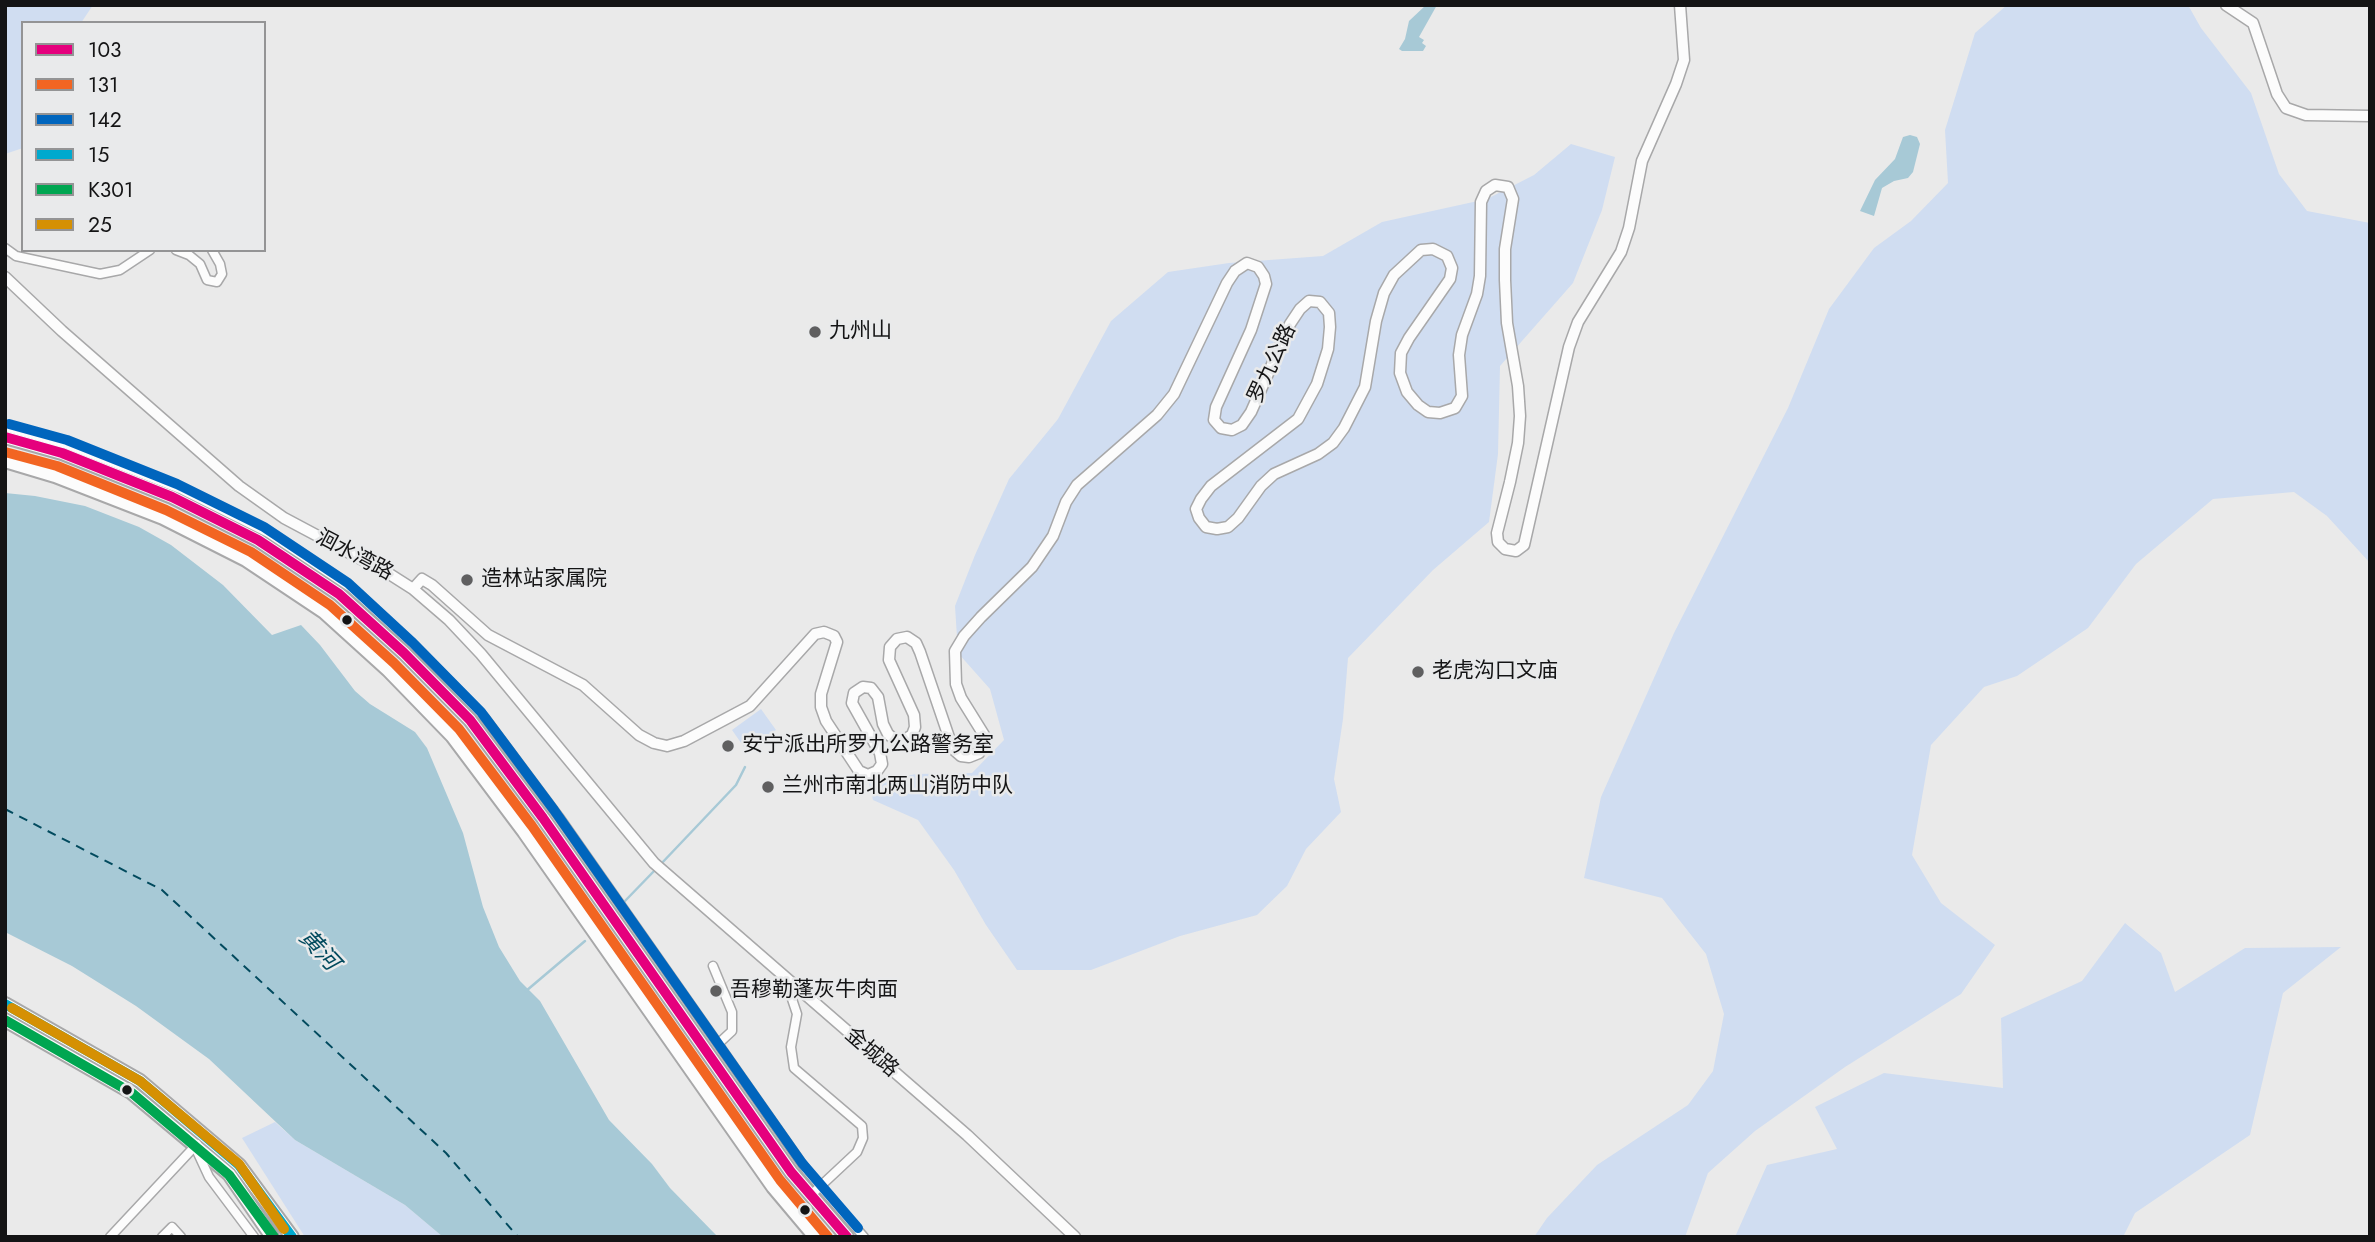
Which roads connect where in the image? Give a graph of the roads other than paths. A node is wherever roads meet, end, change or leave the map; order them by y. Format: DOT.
graph roads {
  1 [pos="1680,5"];
  2 [pos="2226,5"];
  3 [pos="2370,116"];
  4 [pos="5,248"];
  5 [pos="146,252"];
  6 [pos="181,252"];
  7 [pos="213,252"];
  8 [pos="5,277"];
  9 [pos="5,427"];
  10 [pos="5,437"];
  11 [pos="5,461"];
  12 [pos="413,589"];
  13 [pos="665,872"];
  14 [pos="713,966"];
  15 [pos="785,977"];
  16 [pos="5,1004"];
  17 [pos="5,1020"];
  18 [pos="718,1044"];
  19 [pos="200,1141"];
  20 [pos="816,1191"];
  21 [pos="110,1237"];
  22 [pos="162,1237"];
  23 [pos="181,1237"];
  24 [pos="254,1237"];
  25 [pos="272,1237"];
  26 [pos="292,1237"];
  27 [pos="815,1237"];
  28 [pos="846,1237"];
  29 [pos="864,1237"];
  30 [pos="1075,1237"];
  1 -- 12 [label="street, 罗九公路"];
  2 -- 3 [label="street"];
  4 -- 5 [label="street"];
  6 -- 7 [label="street"];
  8 -- 12 [label="street, 洄水湾路"];
  9 -- 18 [label="street"];
  10 -- 20 [label="main road"];
  11 -- 27 [label="main road"];
  12 -- 13 [label="street, 洄水湾路"];
  13 -- 15 [label="street, 金城路"];
  14 -- 18 [label="street"];
  15 -- 20 [label="street"];
  15 -- 30 [label="street, 金城路"];
  16 -- 19 [label="main road"];
  17 -- 19 [label="main road"];
  18 -- 20 [label="street"];
  19 -- 21 [label="street"];
  19 -- 24 [label="street"];
  19 -- 25 [label="main road"];
  19 -- 26 [label="main road"];
  20 -- 28 [label="main road"];
  20 -- 29 [label="street"];
  22 -- 23 [label="street"];
}
